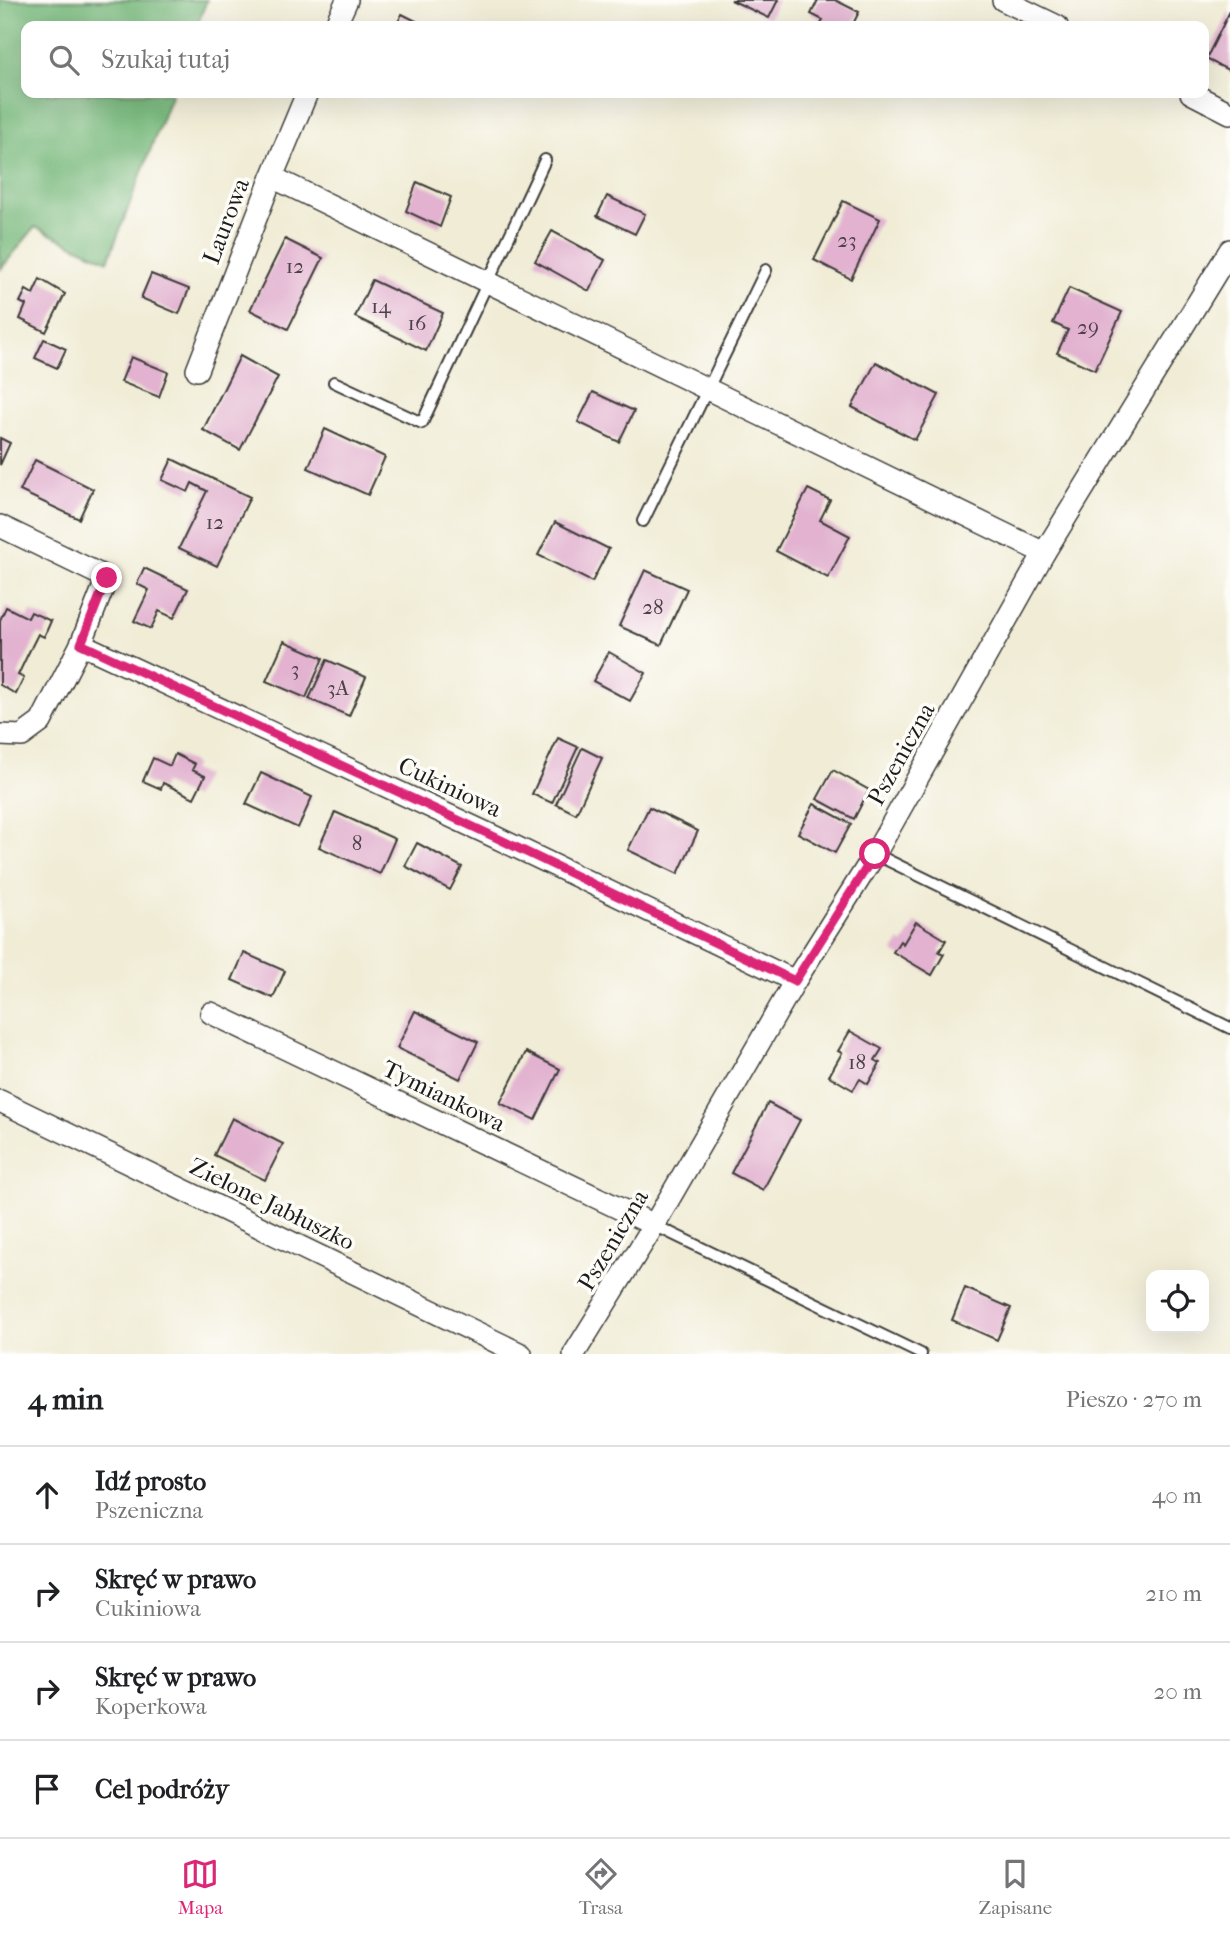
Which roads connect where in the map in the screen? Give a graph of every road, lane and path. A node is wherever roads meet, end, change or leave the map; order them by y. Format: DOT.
graph roads {
  1 [pos="346,0"];
  2 [pos="1003,0"];
  3 [pos="337,21"];
  4 [pos="1047,21"];
  5 [pos="305,98"];
  6 [pos="1201,98"];
  7 [pos="1230,113"];
  8 [pos="545,160"];
  9 [pos="272,177"];
  10 [pos="1230,250"];
  11 [pos="766,270"];
  12 [pos="487,282"];
  13 [pos="197,370"];
  14 [pos="334,382"];
  15 [pos="707,389"];
  16 [pos="643,521"];
  17 [pos="0,526"];
  18 [pos="1044,553"];
  19 [pos="81,644"];
  20 [pos="0,735"];
  21 [pos="875,854"];
  22 [pos="795,981"];
  23 [pos="211,1013"];
  24 [pos="1230,1028"];
  25 [pos="0,1101"];
  26 [pos="654,1225"];
  27 [pos="521,1354"];
  28 [pos="573,1354"];
  29 [pos="921,1354"];
  1 -- 3 [label="street"];
  2 -- 4 [label="street"];
  5 -- 9 [label="street, Laurowa"];
  6 -- 7 [label="street"];
  8 -- 12 [label="lane"];
  9 -- 12 [label="street"];
  9 -- 13 [label="street, Laurowa"];
  10 -- 18 [label="street, Pszeniczna"];
  11 -- 15 [label="lane"];
  12 -- 14 [label="lane"];
  12 -- 15 [label="street"];
  15 -- 16 [label="lane"];
  15 -- 18 [label="street"];
  17 -- 19 [label="street"];
  18 -- 21 [label="street, Pszeniczna"];
  19 -- 20 [label="street"];
  19 -- 22 [label="street, Cukiniowa"];
  21 -- 22 [label="street, Pszeniczna"];
  21 -- 24 [label="lane"];
  22 -- 26 [label="street, Pszeniczna"];
  23 -- 26 [label="street, Tymiankowa"];
  25 -- 27 [label="street, Zielone Jabłuszko"];
  26 -- 28 [label="street, Pszeniczna"];
  26 -- 29 [label="lane"];
}
